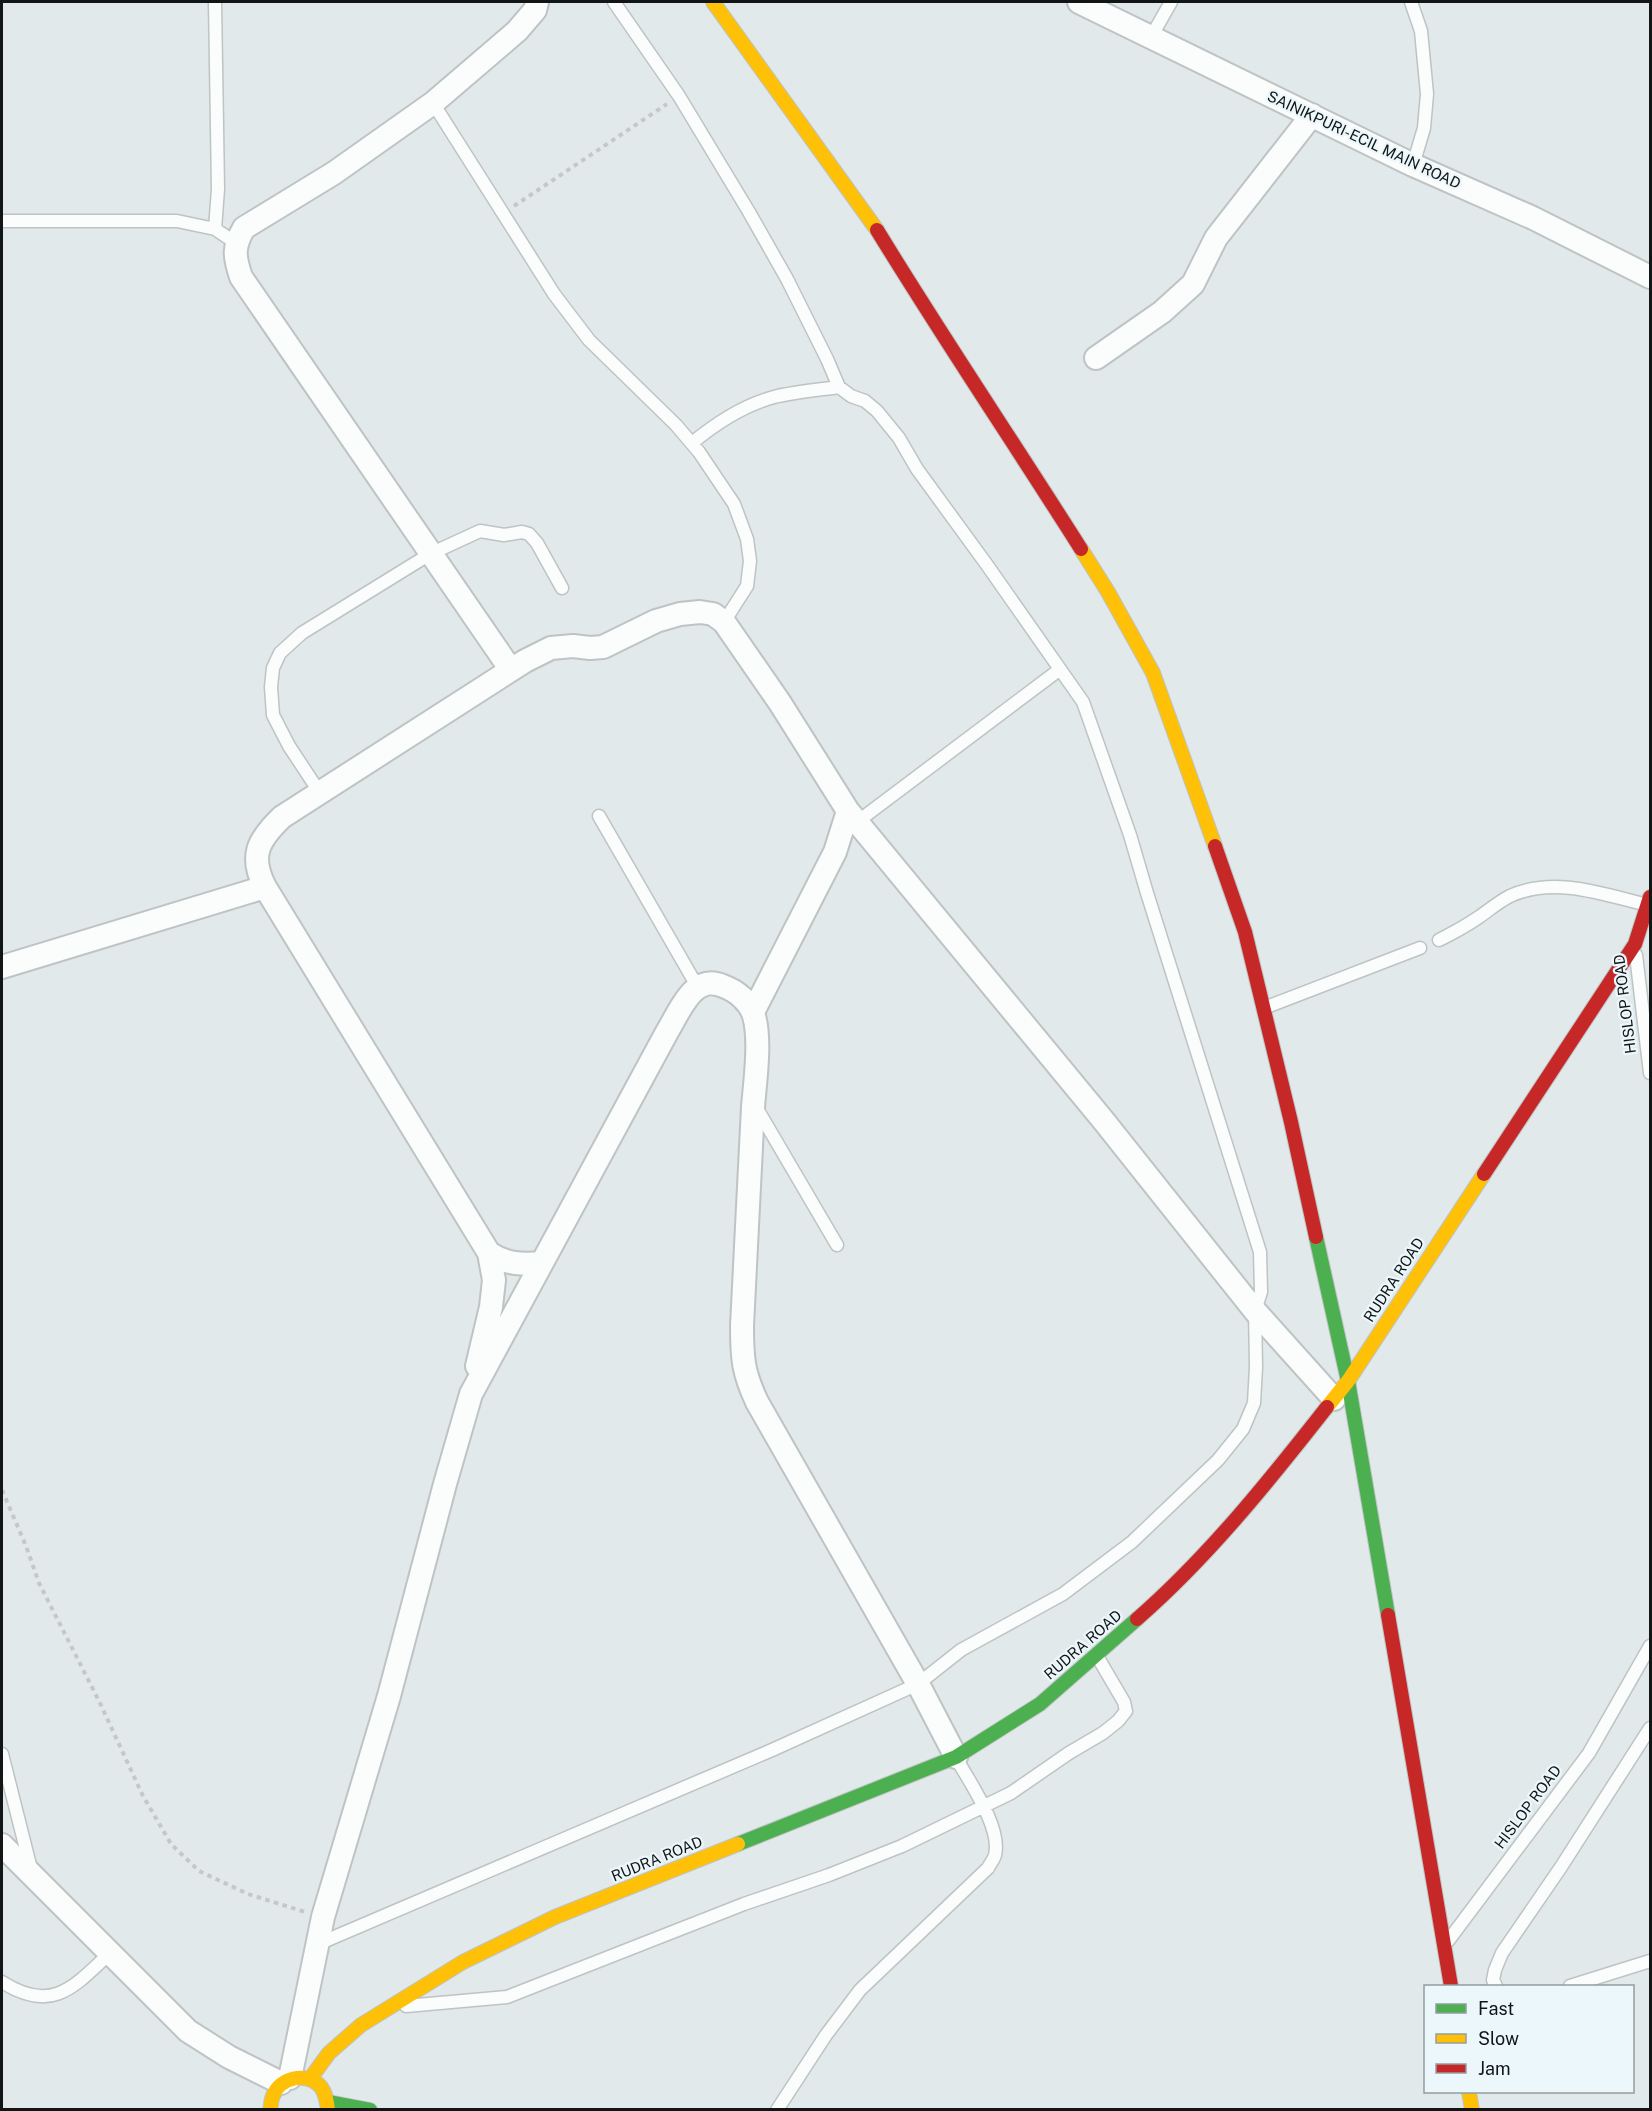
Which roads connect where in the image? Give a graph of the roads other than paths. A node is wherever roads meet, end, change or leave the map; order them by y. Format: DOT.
graph roads {
  1 [pos="215,2"];
  2 [pos="537,2"];
  3 [pos="614,2"];
  4 [pos="713,2"];
  5 [pos="1079,2"];
  6 [pos="1171,2"];
  7 [pos="1411,2"];
  8 [pos="1151,37"];
  9 [pos="433,103"];
  10 [pos="1312,115"];
  11 [pos="1413,165"];
  12 [pos="2,221"];
  13 [pos="215,229"];
  14 [pos="236,243"];
  15 [pos="1650,277"];
  16 [pos="1096,358"];
  17 [pos="839,387"];
  18 [pos="692,443"];
  19 [pos="430,554"];
  20 [pos="562,588"];
  21 [pos="724,622"];
  22 [pos="512,670"];
  23 [pos="1059,670"];
  24 [pos="320,793"];
  25 [pos="599,816"];
  26 [pos="853,816"];
  27 [pos="265,887"];
  28 [pos="1649,901"];
  29 [pos="1439,940"];
  30 [pos="1635,944"];
  31 [pos="1419,948"];
  32 [pos="2,967"];
  33 [pos="697,986"];
  34 [pos="1263,1008"];
  35 [pos="753,1012"];
  36 [pos="1650,1073"];
  37 [pos="753,1103"];
  38 [pos="837,1245"];
  39 [pos="489,1253"];
  40 [pos="541,1263"];
  41 [pos="1255,1311"];
  42 [pos="1348,1381"];
  43 [pos="471,1394"];
  44 [pos="1334,1399"];
  45 [pos="1650,1646"];
  46 [pos="1096,1656"];
  47 [pos="918,1684"];
  48 [pos="1650,1728"];
  49 [pos="2,1754"];
  50 [pos="956,1757"];
  51 [pos="984,1806"];
  52 [pos="2,1845"];
  53 [pos="33,1876"];
  54 [pos="318,1944"];
  55 [pos="1444,1947"];
  56 [pos="110,1953"];
  57 [pos="1650,1961"];
  58 [pos="2,1982"];
  59 [pos="1451,1985"];
  60 [pos="1496,1985"];
  61 [pos="1572,1985"];
  62 [pos="390,2007"];
  63 [pos="294,2080"];
  64 [pos="1469,2093"];
  65 [pos="328,2106"];
  66 [pos="270,2109"];
  67 [pos="370,2109"];
  68 [pos="777,2109"];
  69 [pos="1472,2109"];
  1 -- 13 [label="lane"];
  2 -- 9 [label="street"];
  3 -- 17 [label="lane"];
  4 -- 34 [label="street"];
  5 -- 8 [label="street, SAINIKPURI-ECIL MAIN ROAD"];
  6 -- 8 [label="lane"];
  7 -- 11 [label="lane"];
  8 -- 10 [label="street, SAINIKPURI-ECIL MAIN ROAD"];
  9 -- 14 [label="street"];
  9 -- 18 [label="lane"];
  10 -- 11 [label="street, SAINIKPURI-ECIL MAIN ROAD"];
  10 -- 16 [label="street"];
  11 -- 15 [label="street, SAINIKPURI-ECIL MAIN ROAD"];
  12 -- 13 [label="lane"];
  13 -- 14 [label="lane"];
  14 -- 19 [label="street"];
  17 -- 18 [label="lane"];
  17 -- 23 [label="lane"];
  18 -- 21 [label="lane"];
  19 -- 20 [label="lane"];
  19 -- 22 [label="street"];
  19 -- 24 [label="lane"];
  21 -- 22 [label="street"];
  21 -- 26 [label="street"];
  22 -- 24 [label="street"];
  23 -- 26 [label="lane"];
  23 -- 41 [label="lane"];
  24 -- 27 [label="street"];
  25 -- 33 [label="lane"];
  26 -- 35 [label="street"];
  26 -- 41 [label="street"];
  27 -- 32 [label="street"];
  27 -- 39 [label="street"];
  28 -- 29 [label="lane"];
  28 -- 30 [label="street, HISLOP ROAD"];
  30 -- 36 [label="lane, HISLOP ROAD"];
  30 -- 42 [label="street, RUDRA ROAD"];
  31 -- 34 [label="lane"];
  33 -- 35 [label="street"];
  33 -- 40 [label="street"];
  34 -- 42 [label="street"];
  35 -- 37 [label="street"];
  37 -- 38 [label="lane"];
  37 -- 47 [label="street"];
  39 -- 40 [label="street"];
  39 -- 43 [label="street"];
  40 -- 43 [label="street"];
  41 -- 44 [label="street"];
  41 -- 47 [label="lane"];
  42 -- 44 [label="street, RUDRA ROAD"];
  42 -- 55 [label="street"];
  43 -- 54 [label="street"];
  44 -- 46 [label="street, RUDRA ROAD"];
  45 -- 55 [label="lane, HISLOP ROAD"];
  46 -- 50 [label="street, RUDRA ROAD"];
  46 -- 51 [label="lane"];
  47 -- 50 [label="street"];
  47 -- 54 [label="lane"];
  48 -- 60 [label="lane"];
  49 -- 53 [label="lane"];
  50 -- 51 [label="lane"];
  50 -- 62 [label="street, RUDRA ROAD"];
  51 -- 62 [label="lane"];
  51 -- 68 [label="lane"];
  52 -- 53 [label="street"];
  53 -- 56 [label="street"];
  54 -- 63 [label="street"];
  55 -- 59 [label="street"];
  56 -- 58 [label="lane"];
  56 -- 63 [label="street"];
  57 -- 61 [label="lane"];
  62 -- 63 [label="street, RUDRA ROAD"];
  63 -- 65 [label="street"];
  63 -- 66 [label="street, RUDRA ROAD"];
  64 -- 69 [label="street"];
  65 -- 67 [label="street"];
}
